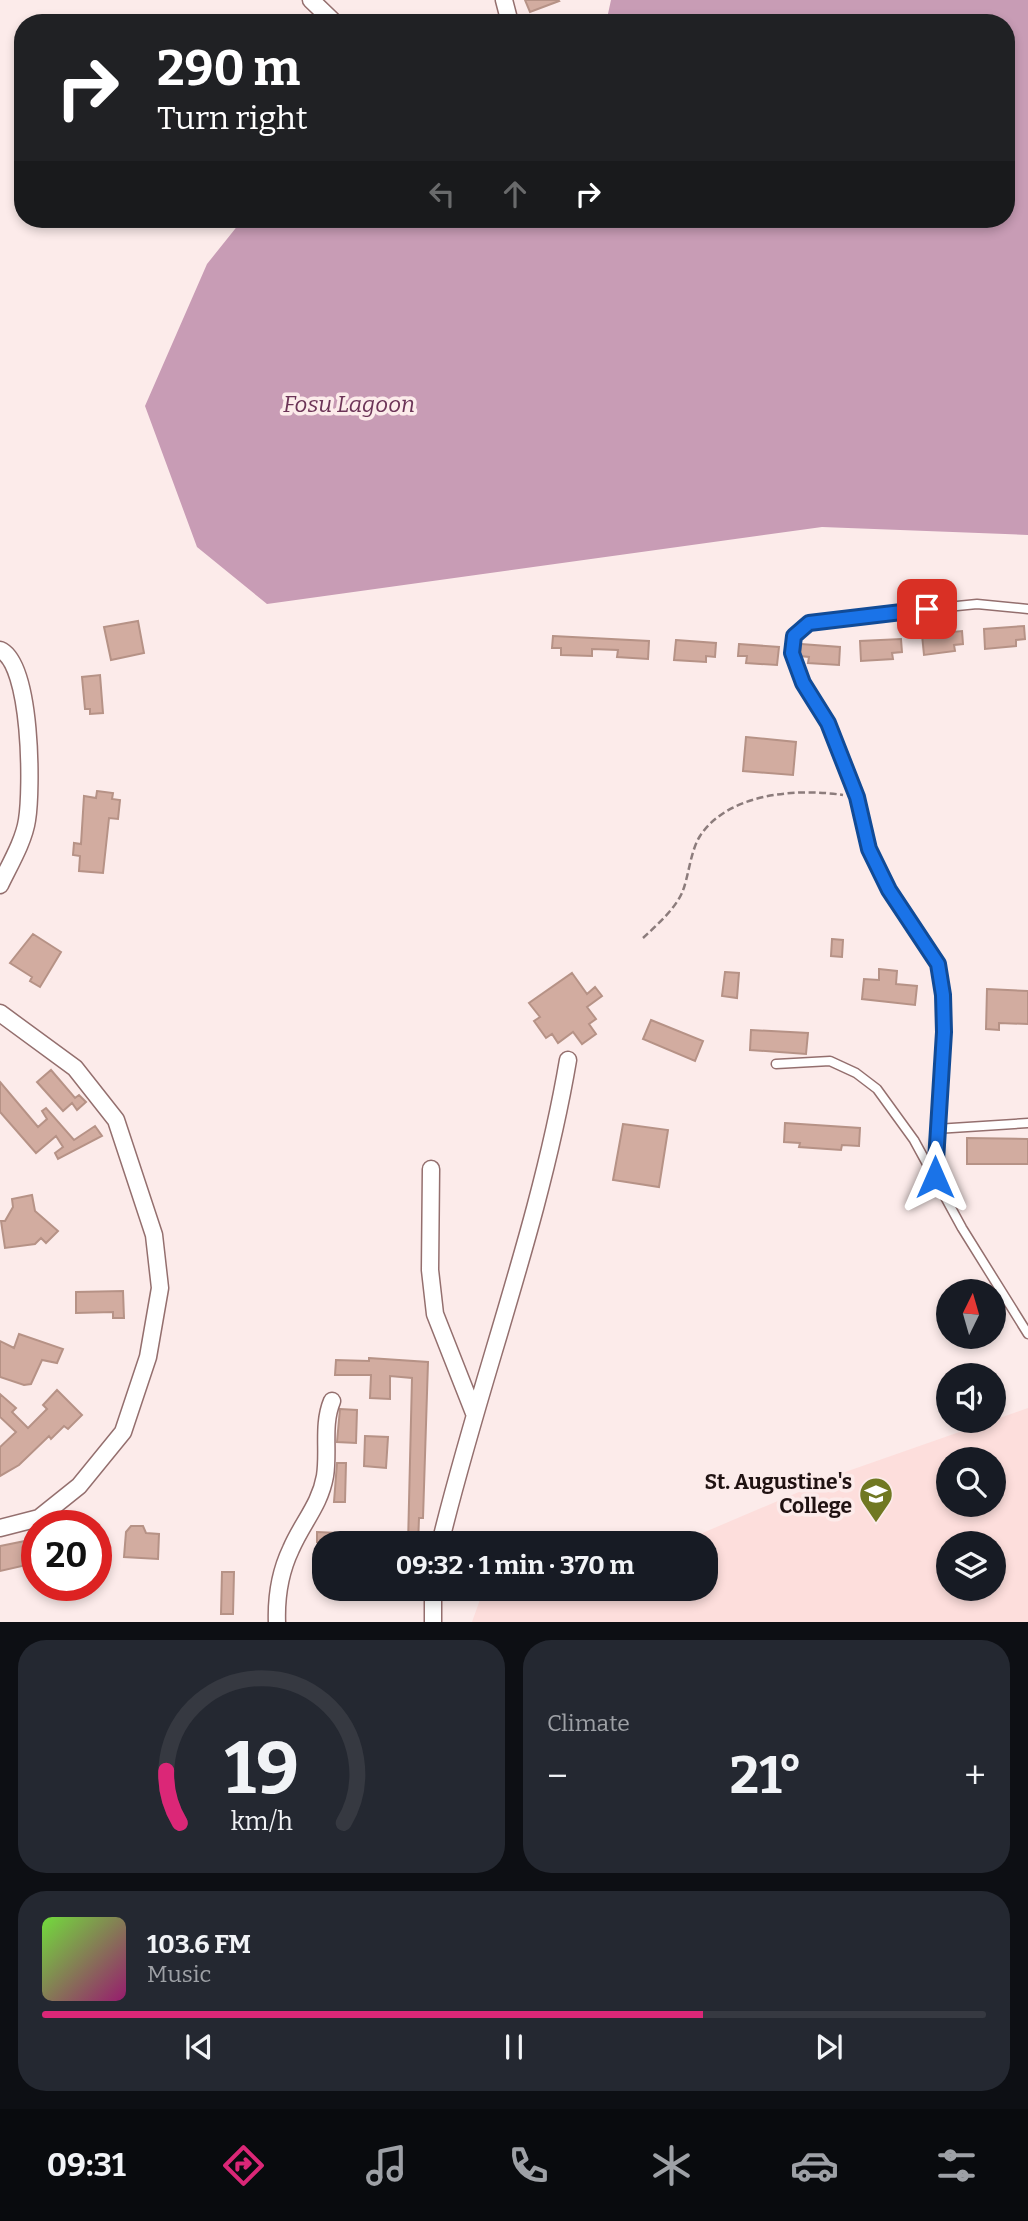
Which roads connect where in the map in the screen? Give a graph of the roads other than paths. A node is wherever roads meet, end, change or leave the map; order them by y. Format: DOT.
graph roads {
  1 [pos="311,0"];
  2 [pos="326,14"];
  3 [pos="1028,608"];
  4 [pos="0,650"];
  5 [pos="0,885"];
  6 [pos="0,1013"];
  7 [pos="568,1060"];
  8 [pos="776,1063"];
  9 [pos="1028,1123"];
  10 [pos="936,1129"];
  11 [pos="431,1169"];
  12 [pos="935,1177"];
  13 [pos="1028,1334"];
  14 [pos="332,1401"];
  15 [pos="474,1413"];
  16 [pos="0,1528"];
  17 [pos="443,1531"];
  18 [pos="433,1601"];
  19 [pos="277,1622"];
  20 [pos="433,1622"];
  1 -- 2 [label="street"];
  3 -- 10 [label="lane"];
  4 -- 5 [label="street"];
  6 -- 16 [label="street"];
  7 -- 15 [label="street"];
  8 -- 12 [label="lane"];
  9 -- 10 [label="lane"];
  10 -- 12 [label="lane"];
  11 -- 15 [label="street"];
  12 -- 13 [label="lane"];
  14 -- 19 [label="street"];
  15 -- 17 [label="street"];
  18 -- 20 [label="street"];
}
